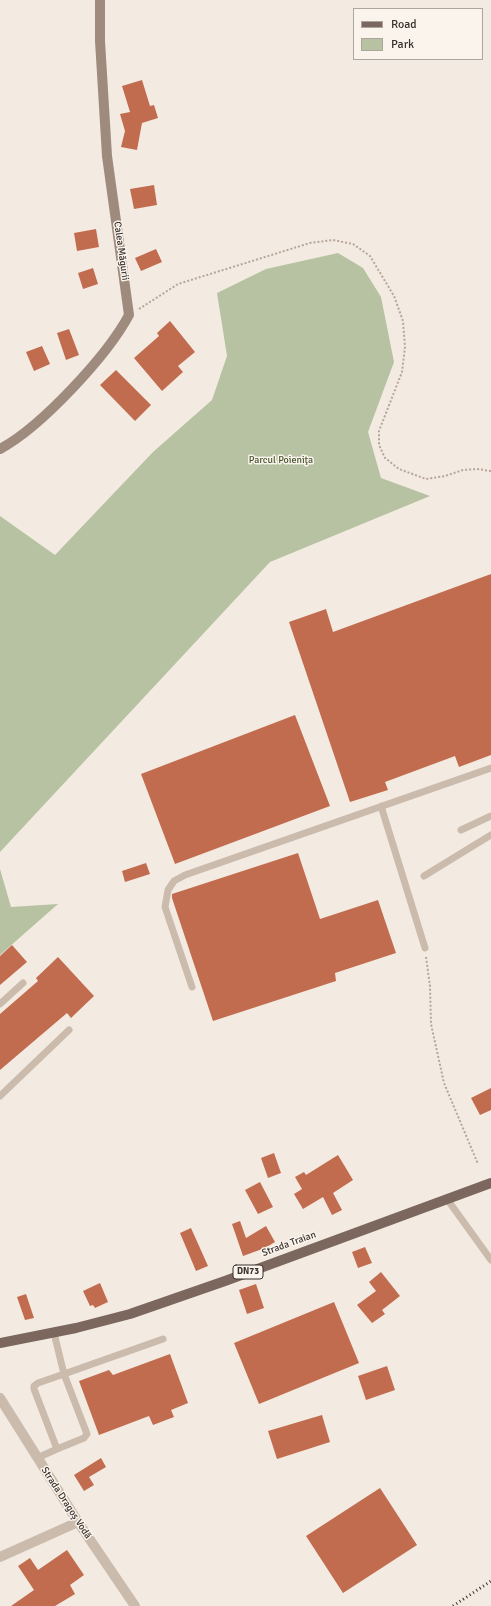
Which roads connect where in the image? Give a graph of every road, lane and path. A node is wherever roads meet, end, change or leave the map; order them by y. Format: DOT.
graph roads {
  1 [pos="100,0"];
  2 [pos="129,315"];
  3 [pos="0,449"];
  4 [pos="491,471"];
  5 [pos="491,768"];
  6 [pos="381,806"];
  7 [pos="491,816"];
  8 [pos="461,830"];
  9 [pos="491,835"];
  10 [pos="424,876"];
  11 [pos="425,948"];
  12 [pos="23,983"];
  13 [pos="192,987"];
  14 [pos="0,1004"];
  15 [pos="69,1030"];
  16 [pos="0,1096"];
  17 [pos="478,1164"];
  18 [pos="491,1183"];
  19 [pos="447,1198"];
  20 [pos="491,1260"];
  21 [pos="54,1333"];
  22 [pos="163,1339"];
  23 [pos="0,1343"];
  24 [pos="64,1374"];
  25 [pos="0,1398"];
  26 [pos="57,1448"];
  27 [pos="37,1458"];
  28 [pos="78,1522"];
  29 [pos="0,1557"];
  30 [pos="135,1606"];
  1 -- 2 [label="street, Calea Măgurii"];
  2 -- 3 [label="street"];
  2 -- 4 [label="path"];
  5 -- 6 [label="lane"];
  6 -- 11 [label="lane"];
  6 -- 13 [label="lane"];
  7 -- 8 [label="lane"];
  9 -- 10 [label="lane"];
  11 -- 17 [label="path"];
  12 -- 14 [label="lane"];
  15 -- 16 [label="lane"];
  18 -- 19 [label="main road, Strada Traian / DN73"];
  19 -- 20 [label="lane"];
  19 -- 21 [label="main road, Strada Traian / DN73"];
  21 -- 23 [label="main road, Strada Traian / DN73"];
  21 -- 24 [label="lane"];
  22 -- 24 [label="lane"];
  24 -- 26 [label="lane"];
  24 -- 26 [label="lane"];
  25 -- 27 [label="street, Strada Dragoș Vodă"];
  26 -- 27 [label="lane"];
  27 -- 28 [label="street, Strada Dragoș Vodă"];
  28 -- 29 [label="street"];
  28 -- 30 [label="street, Strada Dragoș Vodă"];
}
